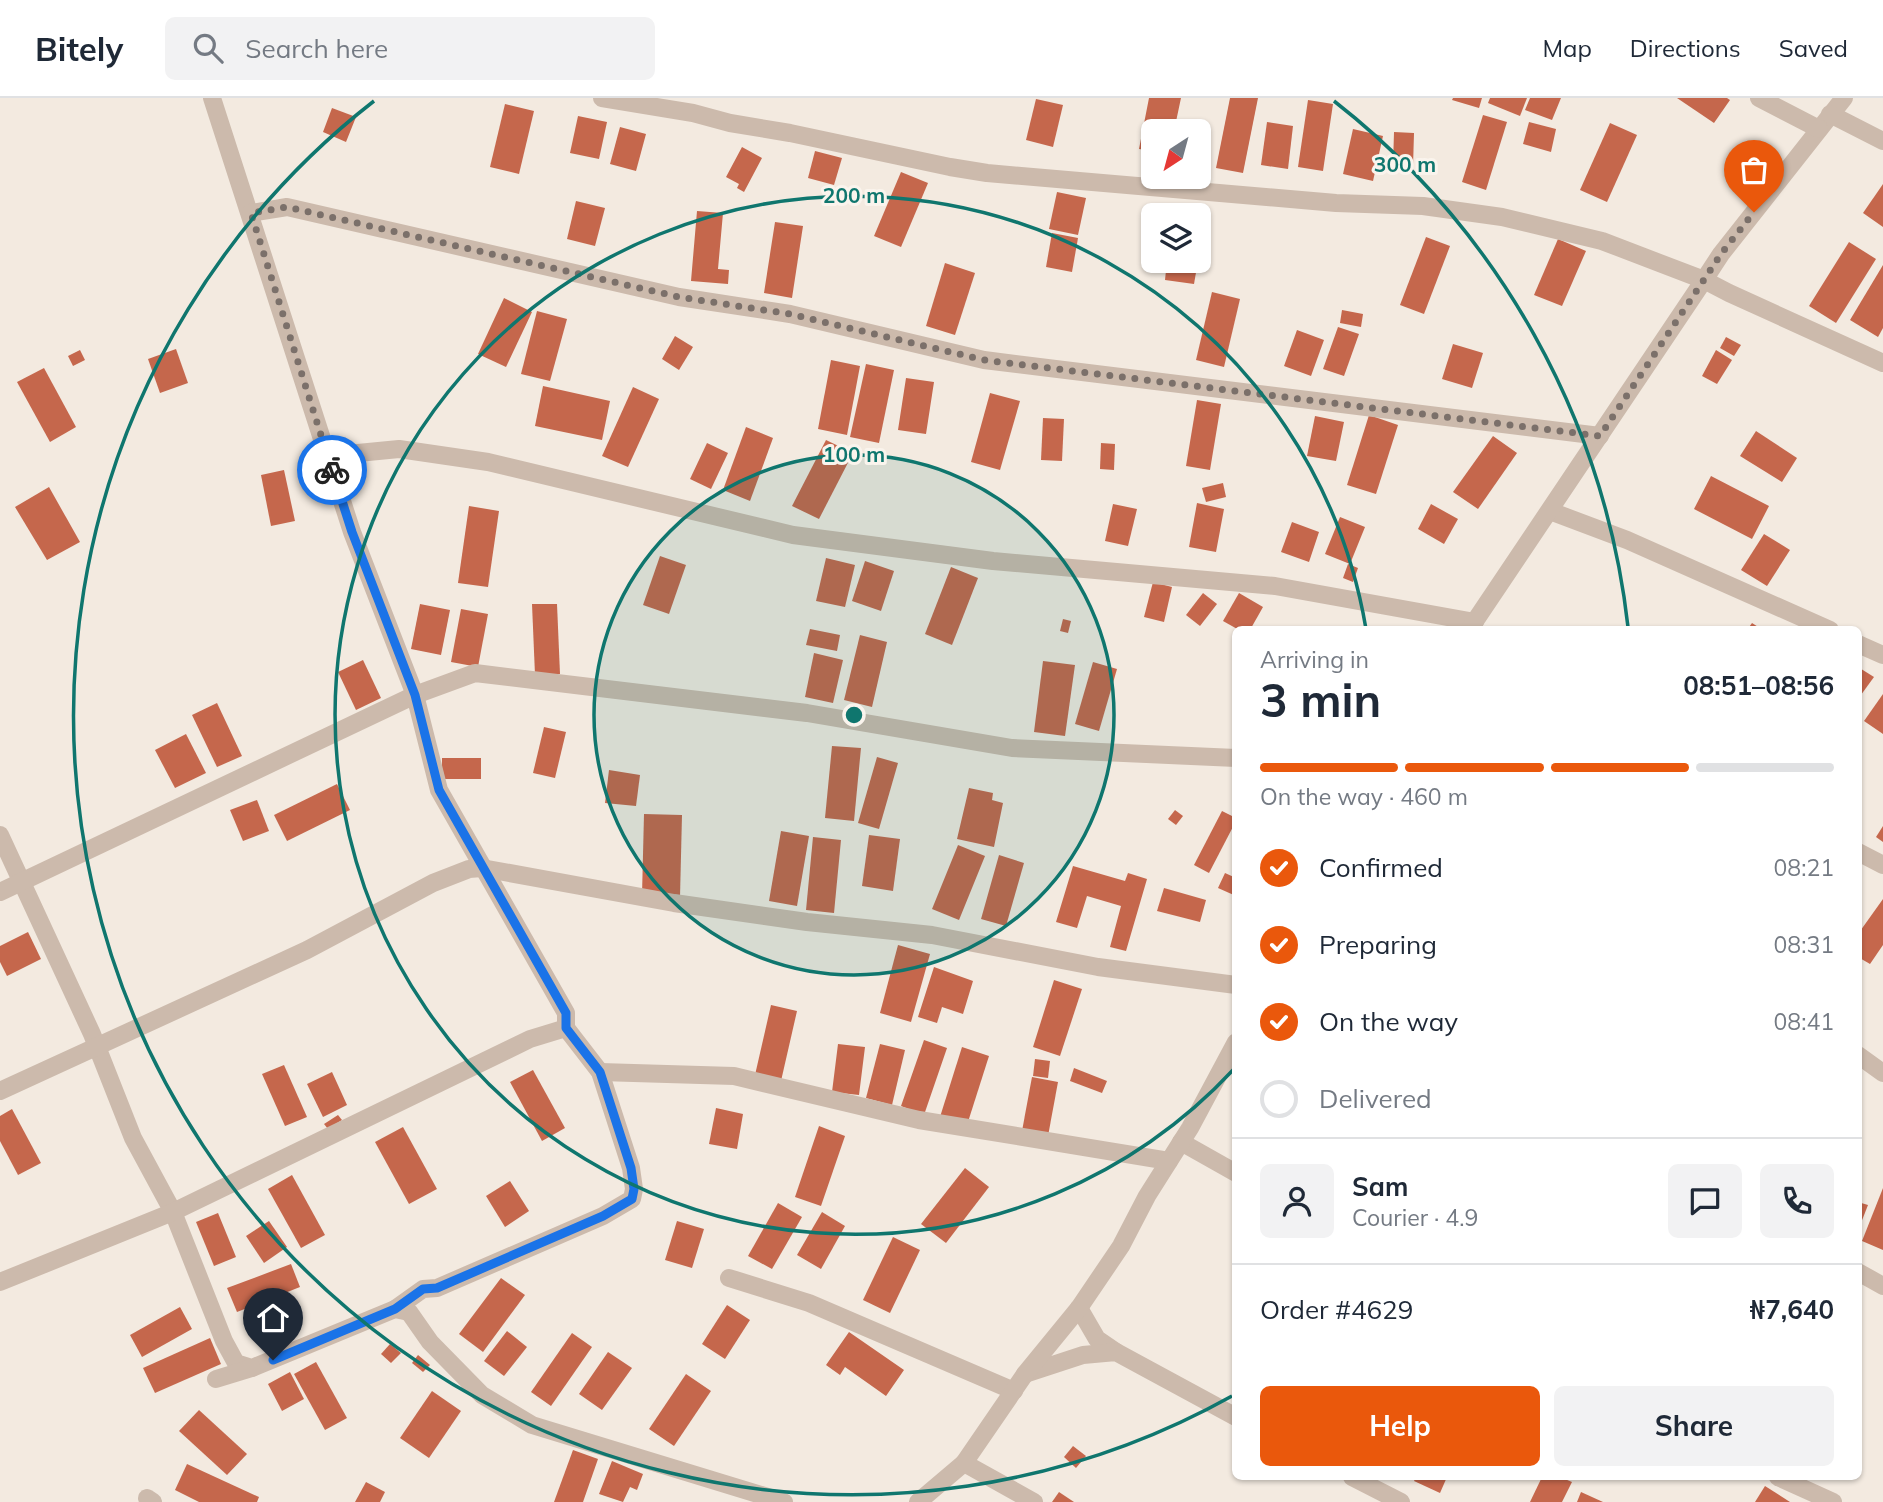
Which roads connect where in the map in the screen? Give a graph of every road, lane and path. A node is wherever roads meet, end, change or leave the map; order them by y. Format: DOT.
graph roads {
  1 [pos="212,98"];
  2 [pos="602,98"];
  3 [pos="1759,98"];
  4 [pos="1844,98"];
  5 [pos="1830,114"];
  6 [pos="1819,129"];
  7 [pos="1883,141"];
  8 [pos="251,213"];
  9 [pos="1704,280"];
  10 [pos="1883,362"];
  11 [pos="1600,436"];
  12 [pos="327,456"];
  13 [pos="1549,511"];
  14 [pos="1472,626"];
  15 [pos="1821,626"];
  16 [pos="1862,646"];
  17 [pos="1883,655"];
  18 [pos="415,695"];
  19 [pos="1232,758"];
  20 [pos="0,835"];
  21 [pos="1862,854"];
  22 [pos="1883,865"];
  23 [pos="482,868"];
  24 [pos="21,883"];
  25 [pos="0,892"];
  26 [pos="1232,984"];
  27 [pos="566,1028"];
  28 [pos="97,1048"];
  29 [pos="1232,1051"];
  30 [pos="1862,1058"];
  31 [pos="600,1072"];
  32 [pos="1883,1073"];
  33 [pos="0,1091"];
  34 [pos="1181,1142"];
  35 [pos="1169,1161"];
  36 [pos="1232,1170"];
  37 [pos="173,1212"];
  38 [pos="1862,1274"];
  39 [pos="729,1278"];
  40 [pos="0,1282"];
  41 [pos="1883,1286"];
  42 [pos="1079,1308"];
  43 [pos="395,1309"];
  44 [pos="1116,1352"];
  45 [pos="252,1368"];
  46 [pos="1025,1374"];
  47 [pos="216,1379"];
  48 [pos="1014,1391"];
  49 [pos="1232,1415"];
  50 [pos="964,1463"];
  51 [pos="1358,1480"];
  52 [pos="1785,1480"];
  53 [pos="785,1502"];
  54 [pos="918,1502"];
  55 [pos="1034,1502"];
  56 [pos="1401,1502"];
  57 [pos="1833,1502"];
  1 -- 8 [label="street"];
  2 -- 9 [label="street"];
  3 -- 6 [label="street"];
  4 -- 5 [label="street"];
  5 -- 6 [label="street"];
  5 -- 7 [label="street"];
  6 -- 9 [label="street"];
  8 -- 11 [label="street"];
  8 -- 12 [label="street"];
  9 -- 10 [label="street"];
  9 -- 11 [label="street"];
  11 -- 13 [label="street"];
  12 -- 14 [label="street"];
  12 -- 18 [label="street"];
  13 -- 14 [label="street"];
  13 -- 15 [label="street"];
  16 -- 17 [label="street"];
  18 -- 19 [label="street"];
  18 -- 23 [label="street"];
  18 -- 24 [label="street"];
  20 -- 24 [label="street"];
  21 -- 22 [label="street"];
  23 -- 26 [label="street"];
  23 -- 27 [label="street"];
  23 -- 28 [label="street"];
  24 -- 25 [label="street"];
  24 -- 28 [label="street"];
  27 -- 31 [label="street"];
  27 -- 37 [label="street"];
  28 -- 33 [label="street"];
  28 -- 37 [label="street"];
  29 -- 34 [label="street"];
  30 -- 32 [label="street"];
  31 -- 35 [label="street"];
  31 -- 43 [label="street"];
  34 -- 35 [label="street"];
  34 -- 36 [label="street"];
  35 -- 42 [label="street"];
  37 -- 40 [label="street"];
  37 -- 45 [label="street"];
  38 -- 41 [label="street"];
  39 -- 48 [label="street"];
  42 -- 44 [label="street"];
  42 -- 46 [label="street"];
  43 -- 45 [label="street"];
  43 -- 53 [label="street"];
  44 -- 46 [label="street"];
  44 -- 49 [label="street"];
  45 -- 47 [label="street"];
  46 -- 48 [label="street"];
  48 -- 50 [label="street"];
  50 -- 54 [label="street"];
  50 -- 55 [label="street"];
  51 -- 56 [label="street"];
  52 -- 57 [label="street"];
}
